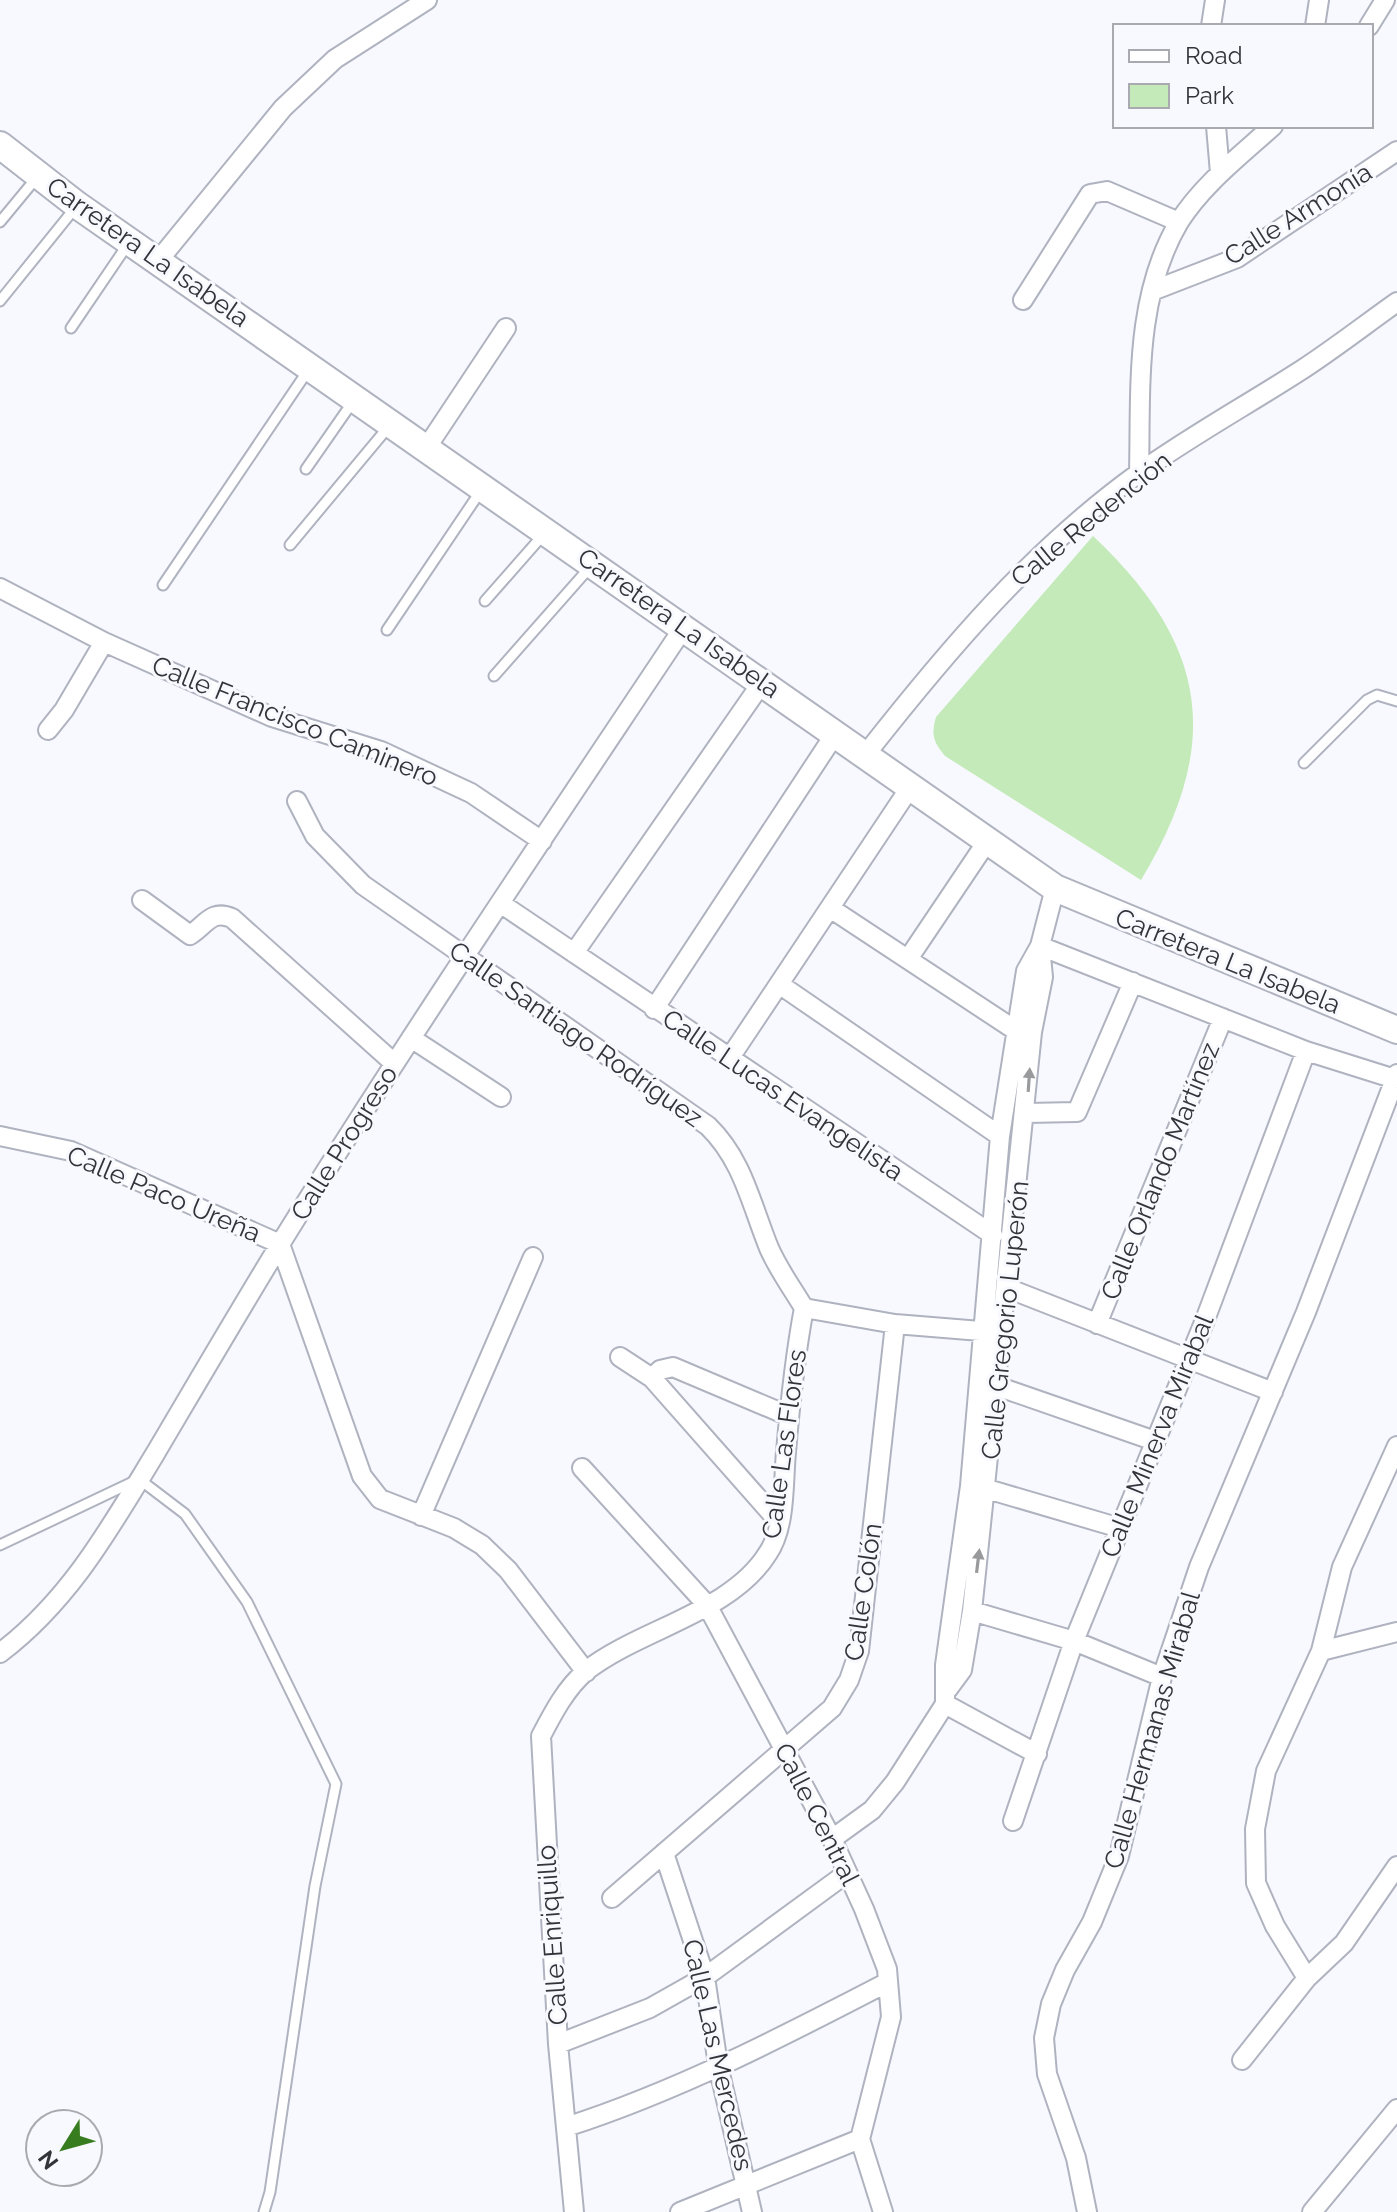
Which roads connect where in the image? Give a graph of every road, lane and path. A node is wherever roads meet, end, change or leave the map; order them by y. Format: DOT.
graph roads {
  1 [pos="427,0"];
  2 [pos="1215,0"];
  3 [pos="1319,0"];
  4 [pos="1385,0"];
  5 [pos="1211,24"];
  6 [pos="1315,24"];
  7 [pos="1370,24"];
  8 [pos="1216,128"];
  9 [pos="1271,128"];
  10 [pos="0,145"];
  11 [pos="1397,151"];
  12 [pos="1220,173"];
  13 [pos="38,176"];
  14 [pos="77,205"];
  15 [pos="0,222"];
  16 [pos="1179,222"];
  17 [pos="130,241"];
  18 [pos="158,261"];
  19 [pos="1152,291"];
  20 [pos="1023,300"];
  21 [pos="0,301"];
  22 [pos="1397,302"];
  23 [pos="71,328"];
  24 [pos="506,328"];
  25 [pos="311,366"];
  26 [pos="356,397"];
  27 [pos="392,422"];
  28 [pos="427,447"];
  29 [pos="306,469"];
  30 [pos="1139,473"];
  31 [pos="484,487"];
  32 [pos="547,530"];
  33 [pos="290,545"];
  34 [pos="593,563"];
  35 [pos="163,585"];
  36 [pos="0,588"];
  37 [pos="485,601"];
  38 [pos="684,627"];
  39 [pos="387,630"];
  40 [pos="104,642"];
  41 [pos="494,676"];
  42 [pos="761,684"];
  43 [pos="1397,701"];
  44 [pos="48,730"];
  45 [pos="835,734"];
  46 [pos="866,754"];
  47 [pos="1304,763"];
  48 [pos="911,786"];
  49 [pos="297,801"];
  50 [pos="988,840"];
  51 [pos="542,841"];
  52 [pos="1055,888"];
  53 [pos="142,900"];
  54 [pos="500,903"];
  55 [pos="830,908"];
  56 [pos="1040,946"];
  57 [pos="574,953"];
  58 [pos="465,956"];
  59 [pos="908,959"];
  60 [pos="1133,982"];
  61 [pos="779,984"];
  62 [pos="654,1009"];
  63 [pos="1223,1018"];
  64 [pos="1015,1030"];
  65 [pos="1397,1030"];
  66 [pos="411,1038"];
  67 [pos="1306,1051"];
  68 [pos="729,1059"];
  69 [pos="394,1063"];
  70 [pos="1396,1077"];
  71 [pos="501,1097"];
  72 [pos="1026,1113"];
  73 [pos="0,1136"];
  74 [pos="1000,1136"];
  75 [pos="993,1235"];
  76 [pos="280,1244"];
  77 [pos="533,1257"];
  78 [pos="1007,1288"];
  79 [pos="804,1308"];
  80 [pos="895,1324"];
  81 [pos="1097,1324"];
  82 [pos="992,1332"];
  83 [pos="620,1357"];
  84 [pos="1189,1360"];
  85 [pos="652,1378"];
  86 [pos="989,1384"];
  87 [pos="1273,1392"];
  88 [pos="789,1416"];
  89 [pos="1155,1441"];
  90 [pos="1397,1446"];
  91 [pos="582,1468"];
  92 [pos="1397,1476"];
  93 [pos="139,1479"];
  94 [pos="1378,1482"];
  95 [pos="979,1487"];
  96 [pos="421,1516"];
  97 [pos="779,1522"];
  98 [pos="1120,1528"];
  99 [pos="0,1545"];
  100 [pos="707,1605"];
  101 [pos="972,1611"];
  102 [pos="1397,1632"];
  103 [pos="1074,1641"];
  104 [pos="1321,1651"];
  105 [pos="0,1653"];
  106 [pos="586,1672"];
  107 [pos="1162,1677"];
  108 [pos="946,1696"];
  109 [pos="784,1749"];
  110 [pos="1037,1754"];
  111 [pos="1013,1821"];
  112 [pos="832,1839"];
  113 [pos="664,1853"];
  114 [pos="1397,1866"];
  115 [pos="847,1873"];
  116 [pos="612,1898"];
  117 [pos="705,1977"];
  118 [pos="1307,1978"];
  119 [pos="888,1982"];
  120 [pos="558,2044"];
  121 [pos="1242,2060"];
  122 [pos="718,2065"];
  123 [pos="1397,2109"];
  124 [pos="566,2127"];
  125 [pos="860,2139"];
  126 [pos="748,2184"];
  127 [pos="264,2212"];
  128 [pos="574,2212"];
  129 [pos="680,2212"];
  130 [pos="752,2212"];
  131 [pos="883,2212"];
  132 [pos="1087,2212"];
  133 [pos="1312,2212"];
  1 -- 18 [label="street"];
  2 -- 5 [label="street"];
  3 -- 6 [label="street"];
  4 -- 7 [label="street"];
  8 -- 12 [label="street"];
  9 -- 12 [label="street"];
  10 -- 13 [label="main road, Carretera La Isabela"];
  11 -- 19 [label="street, Calle Armonía"];
  12 -- 16 [label="street"];
  13 -- 14 [label="main road, Carretera La Isabela"];
  13 -- 15 [label="lane"];
  14 -- 17 [label="main road, Carretera La Isabela"];
  14 -- 21 [label="lane"];
  16 -- 19 [label="street"];
  16 -- 20 [label="street"];
  17 -- 18 [label="main road, Carretera La Isabela"];
  17 -- 23 [label="lane"];
  18 -- 25 [label="main road, Carretera La Isabela"];
  19 -- 30 [label="street"];
  22 -- 30 [label="street, Calle Redención"];
  24 -- 28 [label="street"];
  25 -- 26 [label="main road, Carretera La Isabela"];
  25 -- 35 [label="lane"];
  26 -- 27 [label="main road, Carretera La Isabela"];
  26 -- 29 [label="lane"];
  27 -- 28 [label="main road, Carretera La Isabela"];
  27 -- 33 [label="lane"];
  28 -- 31 [label="main road, Carretera La Isabela"];
  30 -- 46 [label="street, Calle Redención"];
  31 -- 32 [label="main road, Carretera La Isabela"];
  31 -- 39 [label="lane"];
  32 -- 34 [label="main road, Carretera La Isabela"];
  32 -- 37 [label="lane"];
  34 -- 38 [label="main road, Carretera La Isabela"];
  34 -- 41 [label="lane"];
  36 -- 40 [label="street, Calle Francisco Caminero"];
  38 -- 42 [label="main road, Carretera La Isabela"];
  38 -- 51 [label="street, Calle Progreso"];
  40 -- 44 [label="street"];
  40 -- 51 [label="street, Calle Francisco Caminero"];
  42 -- 45 [label="main road, Carretera La Isabela"];
  42 -- 57 [label="street"];
  43 -- 47 [label="lane"];
  45 -- 46 [label="main road, Carretera La Isabela"];
  45 -- 62 [label="street"];
  46 -- 48 [label="main road, Carretera La Isabela"];
  48 -- 50 [label="main road, Carretera La Isabela"];
  48 -- 55 [label="street"];
  49 -- 58 [label="street, Calle Santiago Rodríguez"];
  50 -- 52 [label="main road, Carretera La Isabela"];
  50 -- 59 [label="street"];
  51 -- 54 [label="street, Calle Progreso"];
  52 -- 56 [label="street, Calle Gregorio Luperón"];
  52 -- 65 [label="main road, Carretera La Isabela"];
  53 -- 69 [label="street"];
  54 -- 57 [label="street, Calle Lucas Evangelista"];
  54 -- 58 [label="street, Calle Progreso"];
  55 -- 59 [label="street"];
  55 -- 61 [label="street"];
  56 -- 60 [label="street"];
  56 -- 64 [label="street, Calle Gregorio Luperón"];
  72 -- 56 [label="street, Calle Gregorio Luperón, one-way"];
  57 -- 62 [label="street, Calle Lucas Evangelista"];
  58 -- 66 [label="street, Calle Progreso"];
  58 -- 79 [label="street, Calle Santiago Rodríguez"];
  59 -- 64 [label="street"];
  60 -- 63 [label="street"];
  60 -- 72 [label="street"];
  61 -- 68 [label="street"];
  61 -- 74 [label="street"];
  62 -- 68 [label="street, Calle Lucas Evangelista"];
  63 -- 67 [label="street"];
  63 -- 81 [label="street, Calle Orlando Martínez"];
  64 -- 74 [label="street, Calle Gregorio Luperón"];
  66 -- 69 [label="street, Calle Progreso"];
  66 -- 71 [label="street"];
  67 -- 70 [label="street"];
  67 -- 84 [label="street, Calle Minerva Mirabal"];
  68 -- 75 [label="street, Calle Lucas Evangelista"];
  69 -- 76 [label="street, Calle Progreso"];
  70 -- 87 [label="street, Calle Hermanas Mirabal"];
  72 -- 78 [label="street, Calle Gregorio Luperón"];
  73 -- 76 [label="street, Calle Paco Ureña"];
  74 -- 75 [label="street, Calle Gregorio Luperón"];
  75 -- 82 [label="street, Calle Gregorio Luperón"];
  76 -- 93 [label="street, Calle Progreso"];
  76 -- 96 [label="street"];
  77 -- 96 [label="street"];
  78 -- 81 [label="street"];
  78 -- 82 [label="street, Calle Gregorio Luperón"];
  79 -- 80 [label="street"];
  79 -- 88 [label="street, Calle Las Flores"];
  80 -- 82 [label="street"];
  80 -- 109 [label="street, Calle Colón"];
  81 -- 84 [label="street"];
  82 -- 86 [label="street, Calle Gregorio Luperón"];
  83 -- 85 [label="street"];
  84 -- 87 [label="street"];
  84 -- 89 [label="street, Calle Minerva Mirabal"];
  85 -- 88 [label="street"];
  85 -- 97 [label="street"];
  86 -- 89 [label="street"];
  86 -- 95 [label="street, Calle Gregorio Luperón"];
  87 -- 107 [label="street, Calle Hermanas Mirabal"];
  88 -- 97 [label="street, Calle Las Flores"];
  89 -- 98 [label="street, Calle Minerva Mirabal"];
  90 -- 94 [label="street"];
  91 -- 100 [label="street, Calle Central"];
  92 -- 94 [label="street"];
  93 -- 99 [label="lane"];
  93 -- 105 [label="street, Calle Progreso"];
  93 -- 127 [label="lane"];
  94 -- 104 [label="street"];
  95 -- 98 [label="street"];
  101 -- 95 [label="street, Calle Gregorio Luperón, one-way"];
  95 -- 108 [label="street, Calle Gregorio Luperón"];
  96 -- 106 [label="street"];
  97 -- 100 [label="street, Calle Las Flores"];
  98 -- 103 [label="street, Calle Minerva Mirabal"];
  100 -- 106 [label="street, Calle Las Flores"];
  100 -- 109 [label="street, Calle Central"];
  101 -- 103 [label="street"];
  101 -- 108 [label="street, Calle Gregorio Luperón"];
  102 -- 104 [label="street"];
  103 -- 107 [label="street"];
  103 -- 110 [label="street, Calle Minerva Mirabal"];
  104 -- 118 [label="street"];
  106 -- 120 [label="street, Calle Enriquillo"];
  107 -- 132 [label="street, Calle Hermanas Mirabal"];
  108 -- 110 [label="street"];
  108 -- 112 [label="street, Calle Gregorio Luperón"];
  109 -- 112 [label="street, Calle Central"];
  109 -- 113 [label="street, Calle Colón"];
  110 -- 111 [label="street, Calle Minerva Mirabal"];
  112 -- 115 [label="street, Calle Central"];
  113 -- 116 [label="street, Calle Colón"];
  113 -- 117 [label="street, Calle Las Mercedes"];
  114 -- 118 [label="street"];
  115 -- 117 [label="street"];
  115 -- 119 [label="street, Calle Central"];
  117 -- 120 [label="street"];
  117 -- 122 [label="street, Calle Las Mercedes"];
  118 -- 121 [label="street"];
  119 -- 122 [label="street"];
  119 -- 125 [label="street, Calle Central"];
  120 -- 124 [label="street, Calle Enriquillo"];
  122 -- 124 [label="street"];
  122 -- 126 [label="street, Calle Las Mercedes"];
  123 -- 133 [label="street"];
  124 -- 128 [label="street, Calle Enriquillo"];
  125 -- 126 [label="street"];
  125 -- 131 [label="street"];
  126 -- 129 [label="street"];
  126 -- 130 [label="street, Calle Las Mercedes"];
}
